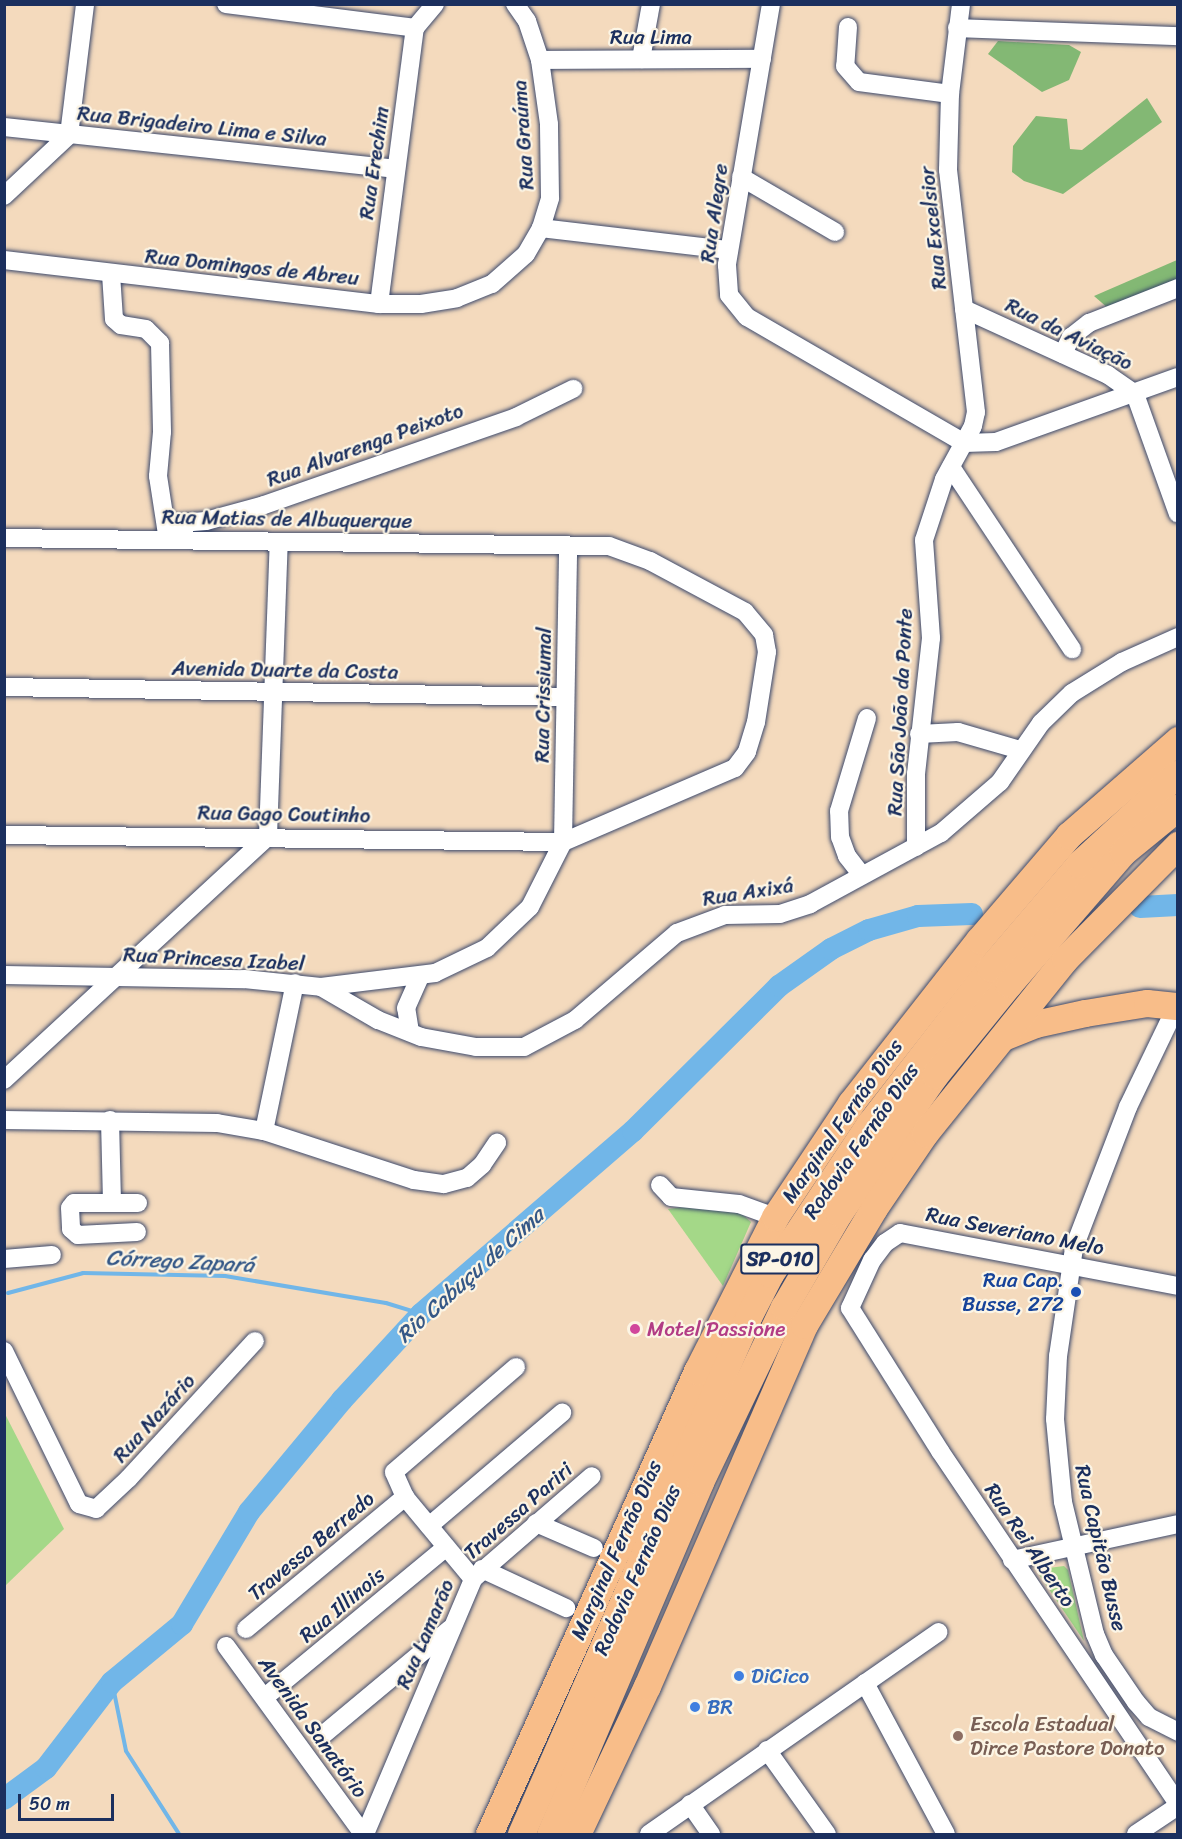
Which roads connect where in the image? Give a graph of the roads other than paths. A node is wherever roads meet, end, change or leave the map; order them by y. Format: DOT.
graph roads {
  1 [pos="85,4"];
  2 [pos="225,4"];
  3 [pos="435,4"];
  4 [pos="515,4"];
  5 [pos="651,4"];
  6 [pos="771,4"];
  7 [pos="961,4"];
  8 [pos="528,13"];
  9 [pos="848,27"];
  10 [pos="415,28"];
  11 [pos="957,28"];
  12 [pos="1178,36"];
  13 [pos="640,59"];
  14 [pos="762,59"];
  15 [pos="540,60"];
  16 [pos="950,94"];
  17 [pos="4,127"];
  18 [pos="69,135"];
  19 [pos="395,170"];
  20 [pos="741,177"];
  21 [pos="4,196"];
  22 [pos="541,228"];
  23 [pos="835,232"];
  24 [pos="729,250"];
  25 [pos="4,260"];
  26 [pos="111,274"];
  27 [pos="492,284"];
  28 [pos="1178,288"];
  29 [pos="379,304"];
  30 [pos="964,309"];
  31 [pos="1063,354"];
  32 [pos="1178,377"];
  33 [pos="573,389"];
  34 [pos="1135,394"];
  35 [pos="964,443"];
  36 [pos="951,467"];
  37 [pos="1178,514"];
  38 [pos="167,531"];
  39 [pos="4,538"];
  40 [pos="279,542"];
  41 [pos="568,548"];
  42 [pos="1178,638"];
  43 [pos="1072,649"];
  44 [pos="4,687"];
  45 [pos="273,693"];
  46 [pos="565,697"];
  47 [pos="867,718"];
  48 [pos="919,734"];
  49 [pos="1178,740"];
  50 [pos="1020,750"];
  51 [pos="1178,773"];
  52 [pos="1178,807"];
  53 [pos="4,835"];
  54 [pos="268,836"];
  55 [pos="563,842"];
  56 [pos="1178,845"];
  57 [pos="916,847"];
  58 [pos="861,874"];
  59 [pos="4,975"];
  60 [pos="117,976"];
  61 [pos="420,976"];
  62 [pos="295,983"];
  63 [pos="321,987"];
  64 [pos="1177,1005"];
  65 [pos="410,1032"];
  66 [pos="1002,1037"];
  67 [pos="4,1080"];
  68 [pos="4,1120"];
  69 [pos="110,1120"];
  70 [pos="264,1131"];
  71 [pos="497,1143"];
  72 [pos="660,1185"];
  73 [pos="116,1203"];
  74 [pos="138,1203"];
  75 [pos="775,1217"];
  76 [pos="52,1255"];
  77 [pos="4,1259"];
  78 [pos="1069,1264"];
  79 [pos="1178,1286"];
  80 [pos="850,1308"];
  81 [pos="255,1341"];
  82 [pos="4,1351"];
  83 [pos="516,1367"];
  84 [pos="562,1413"];
  85 [pos="592,1476"];
  86 [pos="405,1497"];
  87 [pos="536,1522"];
  88 [pos="1178,1524"];
  89 [pos="429,1526"];
  90 [pos="446,1547"];
  91 [pos="1073,1547"];
  92 [pos="594,1548"];
  93 [pos="1012,1560"];
  94 [pos="478,1574"];
  95 [pos="566,1608"];
  96 [pos="453,1626"];
  97 [pos="246,1629"];
  98 [pos="939,1632"];
  99 [pos="226,1646"];
  100 [pos="865,1683"];
  101 [pos="265,1697"];
  102 [pos="1178,1732"];
  103 [pos="324,1734"];
  104 [pos="767,1750"];
  105 [pos="690,1804"];
  106 [pos="1178,1805"];
  107 [pos="364,1834"];
  108 [pos="489,1834"];
  109 [pos="521,1834"];
  110 [pos="550,1834"];
  111 [pos="577,1834"];
  112 [pos="649,1834"];
  113 [pos="711,1834"];
  114 [pos="827,1834"];
  115 [pos="946,1834"];
  116 [pos="1136,1834"];
  1 -- 18 [label="street"];
  2 -- 10 [label="street"];
  3 -- 10 [label="street"];
  4 -- 8 [label="street, Rua Graúma"];
  5 -- 13 [label="street"];
  6 -- 14 [label="street, Rua Alegre"];
  7 -- 11 [label="street, Rua Excelsior"];
  8 -- 15 [label="street, Rua Graúma"];
  9 -- 16 [label="street"];
  10 -- 19 [label="street, Rua Erechim"];
  11 -- 12 [label="street"];
  11 -- 16 [label="street, Rua Excelsior"];
  13 -- 14 [label="street, Rua Lima"];
  13 -- 15 [label="street, Rua Lima"];
  14 -- 20 [label="street, Rua Alegre"];
  15 -- 22 [label="street, Rua Graúma"];
  16 -- 30 [label="street, Rua Excelsior"];
  17 -- 18 [label="street, Rua Brigadeiro Lima e Silva"];
  18 -- 19 [label="street, Rua Brigadeiro Lima e Silva"];
  18 -- 21 [label="street"];
  19 -- 29 [label="street, Rua Erechim"];
  20 -- 23 [label="street"];
  20 -- 24 [label="street, Rua Alegre"];
  22 -- 24 [label="street"];
  22 -- 27 [label="street, Rua Graúma"];
  24 -- 35 [label="street, Rua Alegre"];
  25 -- 26 [label="street, Rua Domingos de Abreu"];
  26 -- 29 [label="street, Rua Domingos de Abreu"];
  26 -- 38 [label="street"];
  27 -- 29 [label="street, Rua Domingos de Abreu"];
  28 -- 31 [label="street"];
  30 -- 31 [label="street, Rua da Aviação"];
  30 -- 35 [label="street, Rua Excelsior"];
  31 -- 34 [label="street, Rua da Aviação"];
  32 -- 34 [label="street"];
  33 -- 38 [label="street, Rua Alvarenga Peixoto"];
  34 -- 35 [label="street"];
  34 -- 37 [label="street, Rua da Aviação"];
  35 -- 36 [label="street, Rua São João da Ponte"];
  36 -- 43 [label="street"];
  36 -- 48 [label="street, Rua São João da Ponte"];
  38 -- 39 [label="street, Rua Matias de Albuquerque"];
  38 -- 40 [label="street, Rua Matias de Albuquerque"];
  40 -- 41 [label="street, Rua Matias de Albuquerque"];
  40 -- 45 [label="street"];
  41 -- 46 [label="street, Rua Crissiumal"];
  41 -- 55 [label="street, Rua Matias de Albuquerque"];
  42 -- 50 [label="street, Rua Axixá"];
  44 -- 45 [label="street, Avenida Duarte da Costa"];
  45 -- 46 [label="street, Avenida Duarte da Costa"];
  45 -- 54 [label="street"];
  46 -- 55 [label="street, Rua Crissiumal"];
  47 -- 58 [label="street"];
  48 -- 50 [label="street"];
  48 -- 57 [label="street, Rua São João da Ponte"];
  49 -- 75 [label="highway, Marginal Fernão Dias / SP-010"];
  50 -- 57 [label="street, Rua Axixá"];
  51 -- 109 [label="highway, Rodovia Fernão Dias / SP-010"];
  52 -- 110 [label="highway, Rodovia Fernão Dias / SP-010"];
  53 -- 54 [label="street, Rua Gago Coutinho"];
  54 -- 55 [label="street, Rua Gago Coutinho"];
  54 -- 60 [label="street"];
  55 -- 61 [label="street, Rua Princesa Izabel"];
  56 -- 66 [label="highway, SP-010"];
  57 -- 58 [label="street, Rua Axixá"];
  58 -- 65 [label="street, Rua Axixá"];
  59 -- 60 [label="street, Rua Princesa Izabel"];
  60 -- 62 [label="street, Rua Princesa Izabel"];
  60 -- 67 [label="street"];
  61 -- 63 [label="street, Rua Princesa Izabel"];
  61 -- 65 [label="street"];
  62 -- 63 [label="street, Rua Princesa Izabel"];
  62 -- 70 [label="street"];
  63 -- 65 [label="street, Rua Axixá"];
  64 -- 66 [label="highway"];
  64 -- 78 [label="street, Rua Capitão Busse"];
  66 -- 111 [label="highway, SP-010"];
  68 -- 69 [label="street"];
  69 -- 70 [label="street"];
  69 -- 73 [label="street"];
  70 -- 71 [label="street"];
  72 -- 75 [label="street"];
  73 -- 73 [label="street"];
  73 -- 74 [label="street"];
  75 -- 108 [label="highway, Marginal Fernão Dias / SP-010"];
  76 -- 77 [label="street"];
  78 -- 79 [label="street, Rua Severiano Melo"];
  78 -- 80 [label="street, Rua Severiano Melo"];
  78 -- 91 [label="street, Rua Capitão Busse"];
  80 -- 93 [label="street, Rua Rei Alberto"];
  81 -- 82 [label="street, Rua Nazário"];
  83 -- 86 [label="street, Rua Lamarão"];
  84 -- 89 [label="street"];
  85 -- 87 [label="street, Travessa Pariri"];
  86 -- 89 [label="street, Rua Lamarão"];
  86 -- 97 [label="street, Travessa Berredo"];
  87 -- 92 [label="street"];
  87 -- 94 [label="street, Travessa Pariri"];
  88 -- 91 [label="street"];
  89 -- 90 [label="street, Rua Lamarão"];
  90 -- 94 [label="street, Rua Lamarão"];
  90 -- 101 [label="street, Rua Illinois"];
  91 -- 93 [label="street"];
  91 -- 102 [label="street, Rua Capitão Busse"];
  93 -- 106 [label="street, Rua Rei Alberto"];
  94 -- 95 [label="street"];
  94 -- 96 [label="street, Rua Lamarão"];
  96 -- 103 [label="street"];
  96 -- 107 [label="street, Rua Lamarão"];
  98 -- 100 [label="street"];
  99 -- 101 [label="street, Avenida Sanatório"];
  100 -- 104 [label="street"];
  100 -- 115 [label="street"];
  101 -- 107 [label="street, Avenida Sanatório"];
  104 -- 105 [label="street"];
  104 -- 114 [label="street"];
  105 -- 112 [label="street"];
  105 -- 113 [label="street"];
  106 -- 116 [label="street"];
}
